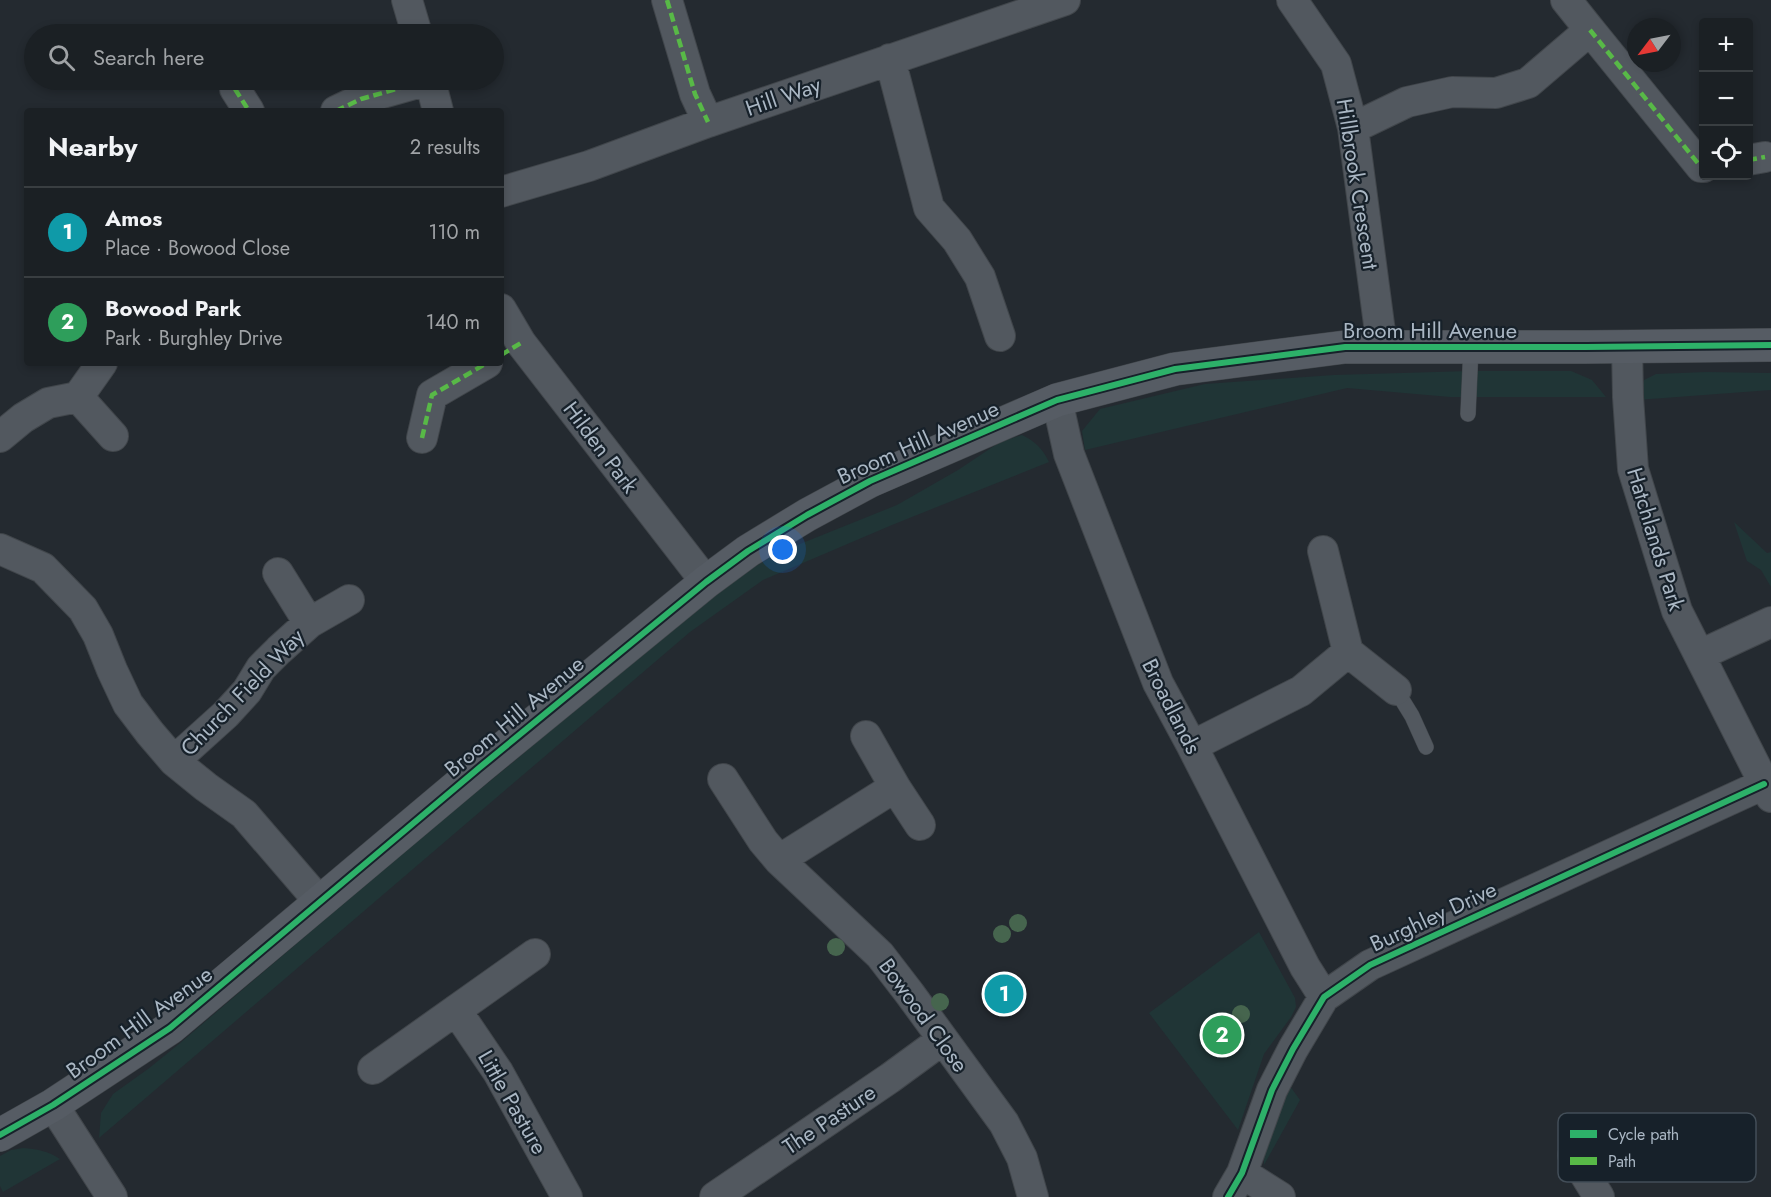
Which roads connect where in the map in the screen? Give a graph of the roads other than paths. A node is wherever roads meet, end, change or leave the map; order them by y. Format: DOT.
graph roads {
  1 [pos="407,0"];
  2 [pos="667,0"];
  3 [pos="1065,0"];
  4 [pos="1292,0"];
  5 [pos="1566,0"];
  6 [pos="414,24"];
  7 [pos="1590,30"];
  8 [pos="890,59"];
  9 [pos="393,90"];
  10 [pos="432,90"];
  11 [pos="342,108"];
  12 [pos="437,108"];
  13 [pos="708,123"];
  14 [pos="1353,128"];
  15 [pos="1699,165"];
  16 [pos="504,191"];
  17 [pos="504,321"];
  18 [pos="1000,336"];
  19 [pos="1771,345"];
  20 [pos="1382,346"];
  21 [pos="1627,346"];
  22 [pos="1471,347"];
  23 [pos="511,349"];
  24 [pos="100,366"];
  25 [pos="482,366"];
  26 [pos="78,397"];
  27 [pos="1057,400"];
  28 [pos="1468,414"];
  29 [pos="113,436"];
  30 [pos="0,437"];
  31 [pos="422,438"];
  32 [pos="0,549"];
  33 [pos="1323,551"];
  34 [pos="278,573"];
  35 [pos="706,582"];
  36 [pos="349,600"];
  37 [pos="1771,622"];
  38 [pos="309,623"];
  39 [pos="1348,652"];
  40 [pos="1700,655"];
  41 [pos="1396,690"];
  42 [pos="866,736"];
  43 [pos="1192,746"];
  44 [pos="1426,747"];
  45 [pos="174,760"];
  46 [pos="723,778"];
  47 [pos="896,787"];
  48 [pos="1768,790"];
  49 [pos="920,825"];
  50 [pos="779,860"];
  51 [pos="319,901"];
  52 [pos="535,954"];
  53 [pos="1324,997"];
  54 [pos="456,1010"];
  55 [pos="942,1040"];
  56 [pos="373,1070"];
  57 [pos="53,1105"];
  58 [pos="0,1135"];
  59 [pos="1590,1182"];
  60 [pos="1235,1185"];
  61 [pos="112,1197"];
  62 [pos="567,1197"];
  63 [pos="715,1197"];
  64 [pos="1033,1197"];
  65 [pos="1280,1197"];
  66 [pos="1599,1197"];
  1 -- 6 [label="street"];
  2 -- 13 [label="street"];
  3 -- 8 [label="street, Hill Way"];
  4 -- 14 [label="street, Hillbrook Crescent"];
  5 -- 7 [label="street"];
  7 -- 14 [label="street"];
  7 -- 15 [label="street"];
  8 -- 13 [label="street, Hill Way"];
  8 -- 18 [label="street"];
  9 -- 11 [label="street"];
  10 -- 12 [label="street"];
  13 -- 16 [label="street, Hill Way"];
  14 -- 20 [label="street, Hillbrook Crescent"];
  17 -- 23 [label="street, Hilden Park"];
  19 -- 21 [label="street, Broom Hill Avenue"];
  20 -- 22 [label="street, Broom Hill Avenue"];
  20 -- 27 [label="street, Broom Hill Avenue"];
  21 -- 22 [label="street, Broom Hill Avenue"];
  21 -- 40 [label="street, Hatchlands Park"];
  22 -- 28 [label="lane"];
  23 -- 35 [label="street, Hilden Park"];
  24 -- 26 [label="street"];
  25 -- 31 [label="street"];
  26 -- 29 [label="street"];
  26 -- 30 [label="street"];
  27 -- 35 [label="street, Broom Hill Avenue"];
  27 -- 43 [label="street, Broadlands"];
  32 -- 45 [label="street, Church Field Way"];
  33 -- 39 [label="street"];
  34 -- 38 [label="street, Church Field Way"];
  35 -- 51 [label="street, Broom Hill Avenue"];
  36 -- 38 [label="street, Church Field Way"];
  37 -- 40 [label="street"];
  38 -- 45 [label="street, Church Field Way"];
  39 -- 41 [label="street"];
  39 -- 43 [label="street"];
  40 -- 48 [label="street, Hatchlands Park"];
  41 -- 44 [label="lane"];
  42 -- 47 [label="street"];
  43 -- 53 [label="street, Broadlands"];
  45 -- 51 [label="street, Church Field Way"];
  46 -- 50 [label="street, Bowood Close"];
  47 -- 49 [label="street"];
  47 -- 50 [label="street"];
  48 -- 53 [label="street, Burghley Drive"];
  50 -- 55 [label="street, Bowood Close"];
  51 -- 57 [label="street, Broom Hill Avenue"];
  52 -- 54 [label="street"];
  53 -- 60 [label="street, Burghley Drive"];
  54 -- 56 [label="street"];
  54 -- 62 [label="street, Little Pasture"];
  55 -- 63 [label="street, The Pasture"];
  55 -- 64 [label="street, Bowood Close"];
  57 -- 58 [label="street, Broom Hill Avenue"];
  57 -- 61 [label="street"];
  59 -- 66 [label="street"];
  60 -- 65 [label="street"];
}
